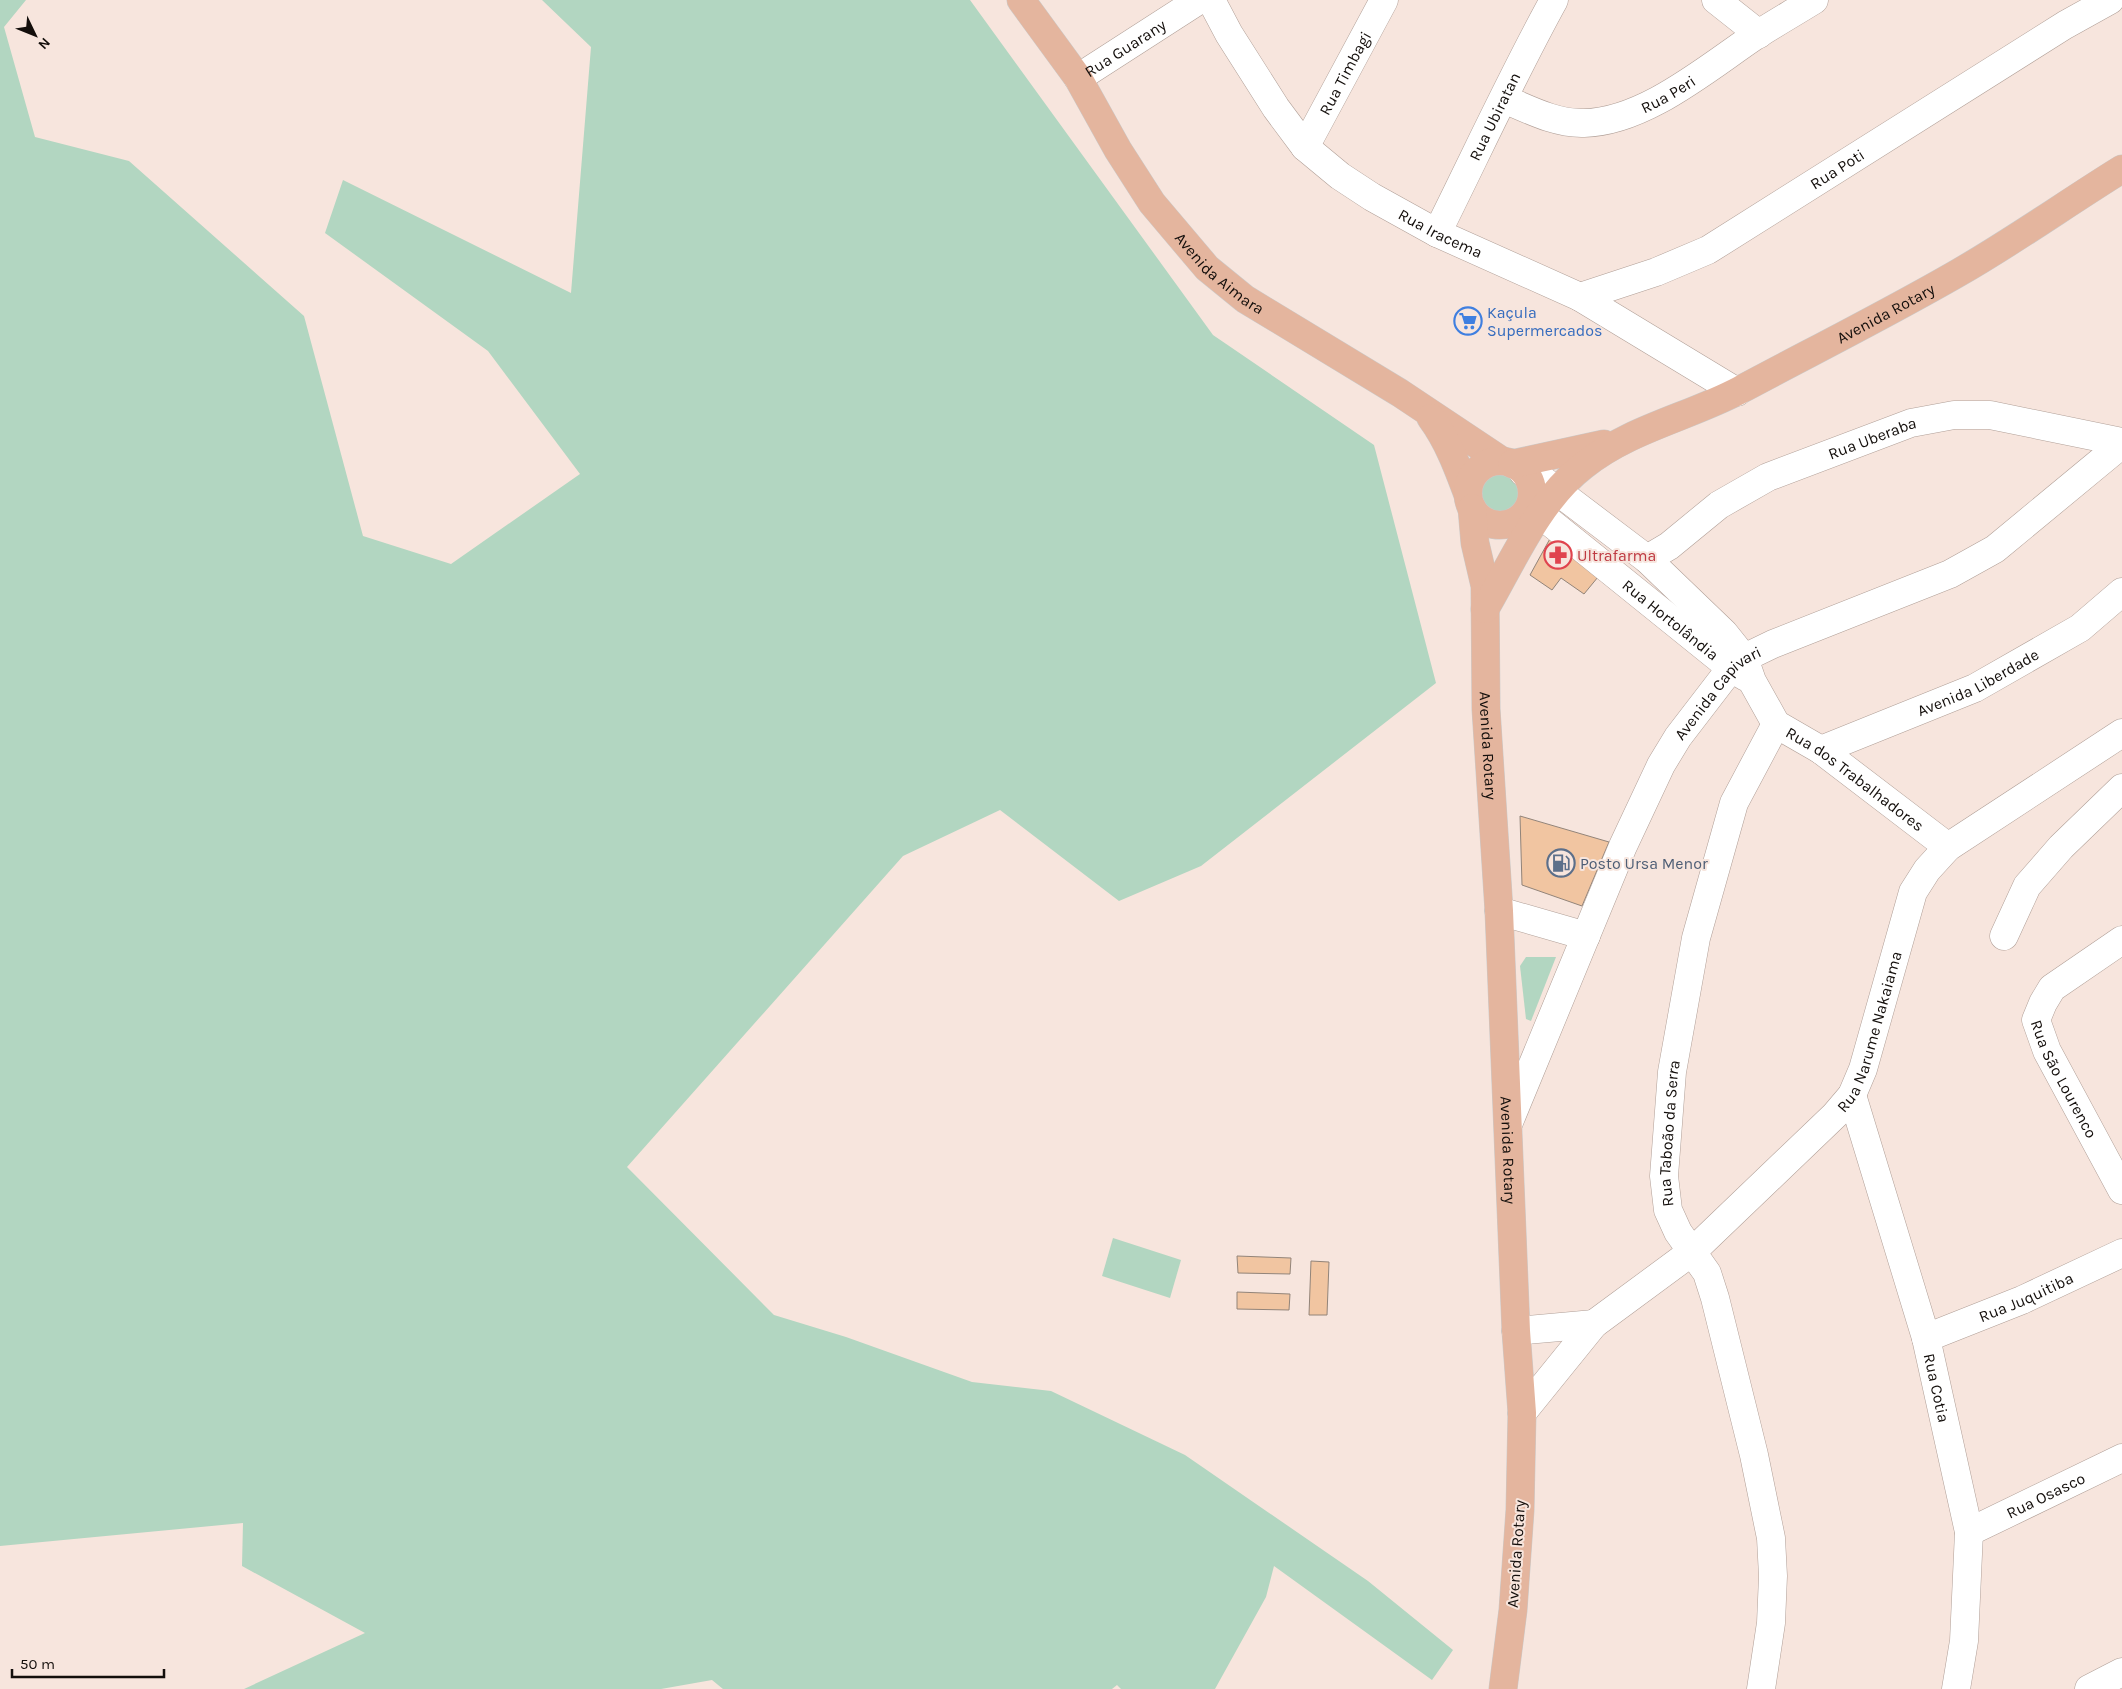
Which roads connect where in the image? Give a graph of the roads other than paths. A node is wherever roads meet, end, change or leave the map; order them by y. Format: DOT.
graph roads {
  1 [pos="1021,0"];
  2 [pos="1199,0"];
  3 [pos="1211,0"];
  4 [pos="1384,0"];
  5 [pos="1554,0"];
  6 [pos="1716,0"];
  7 [pos="1814,0"];
  8 [pos="2110,0"];
  9 [pos="2086,8"];
  10 [pos="1759,34"];
  11 [pos="1078,78"];
  12 [pos="1504,99"];
  13 [pos="1306,147"];
  14 [pos="2122,169"];
  15 [pos="1437,233"];
  16 [pos="1580,297"];
  17 [pos="1737,392"];
  18 [pos="1424,409"];
  19 [pos="1637,434"];
  20 [pos="2122,443"];
  21 [pos="1512,466"];
  22 [pos="1558,491"];
  23 [pos="1470,501"];
  24 [pos="1540,514"];
  25 [pos="1647,559"];
  26 [pos="2122,592"];
  27 [pos="1484,610"];
  28 [pos="1742,669"];
  29 [pos="1776,724"];
  30 [pos="2122,733"];
  31 [pos="1820,750"];
  32 [pos="2122,788"];
  33 [pos="1948,847"];
  34 [pos="1499,911"];
  35 [pos="1586,936"];
  36 [pos="2004,936"];
  37 [pos="2122,940"];
  38 [pos="1852,1095"];
  39 [pos="1509,1122"];
  40 [pos="2122,1190"];
  41 [pos="1692,1252"];
  42 [pos="2122,1252"];
  43 [pos="1594,1324"];
  44 [pos="1516,1331"];
  45 [pos="1926,1338"];
  46 [pos="1522,1413"];
  47 [pos="2122,1458"];
  48 [pos="1969,1532"];
  49 [pos="2122,1672"];
  50 [pos="1503,1689"];
  51 [pos="1760,1689"];
  52 [pos="1956,1689"];
  53 [pos="2089,1689"];
  1 -- 11 [label="main road, Avenida Aimara"];
  2 -- 11 [label="street, Rua Guarany"];
  3 -- 13 [label="street, Rua Iracema"];
  4 -- 13 [label="street, Rua Timbagi"];
  5 -- 12 [label="street, Rua Ubiratan"];
  6 -- 10 [label="street"];
  7 -- 10 [label="street, Rua Peri"];
  8 -- 9 [label="street, Rua Poti"];
  9 -- 16 [label="street, Rua Poti"];
  10 -- 12 [label="street, Rua Peri"];
  11 -- 18 [label="main road, Avenida Aimara"];
  12 -- 15 [label="street, Rua Ubiratan"];
  13 -- 15 [label="street, Rua Iracema"];
  14 -- 17 [label="main road, Avenida Rotary"];
  15 -- 16 [label="street, Rua Iracema"];
  16 -- 17 [label="street, Rua Iracema"];
  17 -- 19 [label="main road, Avenida Rotary"];
  18 -- 21 [label="main road, Avenida Aimara"];
  18 -- 23 [label="main road"];
  19 -- 21 [label="main road, Avenida Rotary"];
  19 -- 22 [label="main road, Avenida Rotary"];
  20 -- 25 [label="street, Rua Uberaba"];
  20 -- 28 [label="street, Avenida Capivari"];
  21 -- 22 [label="street, Rua Hortolândia"];
  21 -- 23 [label="main road"];
  21 -- 23 [label="main road"];
  22 -- 24 [label="main road, Avenida Rotary"];
  22 -- 25 [label="street, Rua Hortolândia"];
  23 -- 27 [label="main road, Avenida Rotary"];
  24 -- 27 [label="main road, Avenida Rotary"];
  24 -- 28 [label="street, Rua Hortolândia"];
  25 -- 28 [label="street, Rua Hortolândia"];
  26 -- 31 [label="street, Avenida Liberdade"];
  27 -- 34 [label="main road, Avenida Rotary"];
  28 -- 29 [label="street, Rua dos Trabalhadores"];
  28 -- 35 [label="street, Avenida Capivari"];
  29 -- 31 [label="street, Rua dos Trabalhadores"];
  29 -- 41 [label="street, Rua Taboão da Serra"];
  30 -- 33 [label="street, Rua Narume Nakaiama"];
  31 -- 33 [label="street, Rua dos Trabalhadores"];
  32 -- 36 [label="street"];
  33 -- 38 [label="street, Rua Narume Nakaiama"];
  34 -- 35 [label="street"];
  34 -- 39 [label="main road, Avenida Rotary"];
  35 -- 39 [label="street, Avenida Capivari"];
  37 -- 40 [label="street, Rua São Lourenco"];
  38 -- 41 [label="street, Rua Narume Nakaiama"];
  38 -- 45 [label="street, Rua Cotia"];
  39 -- 44 [label="main road, Avenida Rotary"];
  41 -- 43 [label="street, Rua Narume Nakaiama"];
  41 -- 51 [label="street, Rua Taboão da Serra"];
  42 -- 45 [label="street, Rua Juquitiba"];
  43 -- 44 [label="street"];
  43 -- 46 [label="street, Rua Narume Nakaiama"];
  44 -- 46 [label="main road, Avenida Rotary"];
  45 -- 48 [label="street, Rua Cotia"];
  46 -- 50 [label="main road, Avenida Rotary"];
  47 -- 48 [label="street, Rua Osasco"];
  48 -- 52 [label="street, Rua Cotia"];
  49 -- 53 [label="street"];
}
